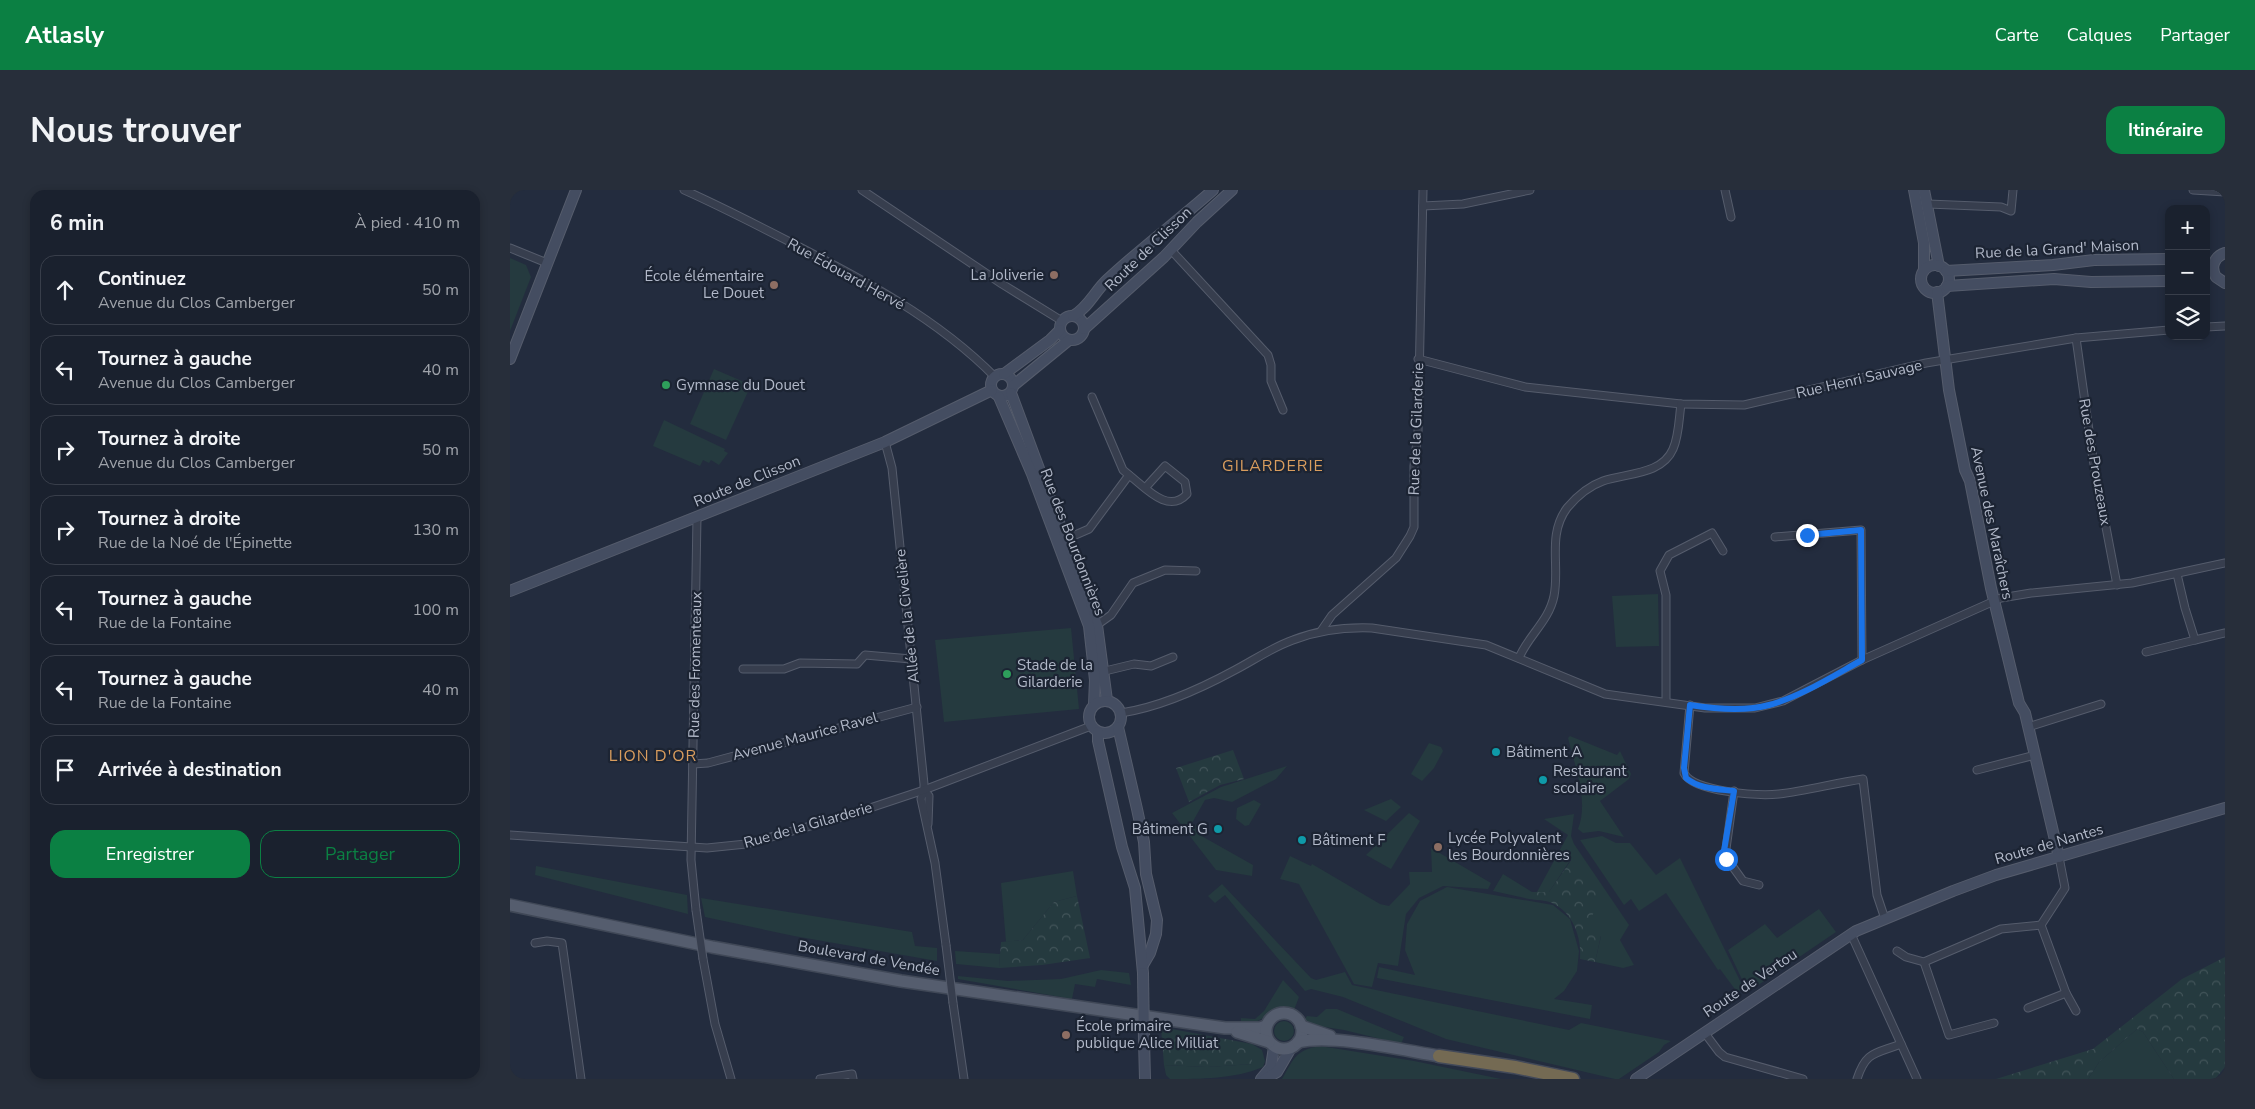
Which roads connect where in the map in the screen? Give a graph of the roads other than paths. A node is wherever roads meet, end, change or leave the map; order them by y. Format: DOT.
graph roads {
  1 [pos="576,190"];
  2 [pos="684,190"];
  3 [pos="862,190"];
  4 [pos="1213,190"];
  5 [pos="1232,190"];
  6 [pos="1423,190"];
  7 [pos="1530,190"];
  8 [pos="1725,190"];
  9 [pos="1914,190"];
  10 [pos="1924,190"];
  11 [pos="2013,190"];
  12 [pos="2193,190"];
  13 [pos="2225,192"];
  14 [pos="1928,204"];
  15 [pos="1423,206"];
  16 [pos="1731,217"];
  17 [pos="510,248"];
  18 [pos="1171,250"];
  19 [pos="2225,253"];
  20 [pos="2165,259"];
  21 [pos="2211,259"];
  22 [pos="547,263"];
  23 [pos="1943,268"];
  24 [pos="1924,270"];
  25 [pos="2216,280"];
  26 [pos="2165,281"];
  27 [pos="1946,286"];
  28 [pos="1937,292"];
  29 [pos="1073,316"];
  30 [pos="1061,325"];
  31 [pos="2225,326"];
  32 [pos="2210,327"];
  33 [pos="1084,329"];
  34 [pos="2165,330"];
  35 [pos="2076,338"];
  36 [pos="1070,340"];
  37 [pos="510,359"];
  38 [pos="1418,359"];
  39 [pos="1946,359"];
  40 [pos="999,375"];
  41 [pos="1012,389"];
  42 [pos="996,393"];
  43 [pos="1092,397"];
  44 [pos="1681,404"];
  45 [pos="1283,410"];
  46 [pos="885,442"];
  47 [pos="1129,475"];
  48 [pos="1146,488"];
  49 [pos="697,517"];
  50 [pos="1774,537"];
  51 [pos="1066,539"];
  52 [pos="1723,551"];
  53 [pos="2225,563"];
  54 [pos="1196,572"];
  55 [pos="2177,574"];
  56 [pos="2117,585"];
  57 [pos="510,592"];
  58 [pos="1994,602"];
  59 [pos="1098,625"];
  60 [pos="1321,631"];
  61 [pos="2225,633"];
  62 [pos="2195,640"];
  63 [pos="2146,652"];
  64 [pos="1173,657"];
  65 [pos="911,658"];
  66 [pos="1519,658"];
  67 [pos="1862,660"];
  68 [pos="743,669"];
  69 [pos="1105,671"];
  70 [pos="1107,700"];
  71 [pos="1666,702"];
  72 [pos="1094,704"];
  73 [pos="2101,704"];
  74 [pos="1690,705"];
  75 [pos="917,707"];
  76 [pos="1121,714"];
  77 [pos="1118,727"];
  78 [pos="2028,727"];
  79 [pos="1095,729"];
  80 [pos="2035,756"];
  81 [pos="693,764"];
  82 [pos="1977,770"];
  83 [pos="924,790"];
  84 [pos="1734,791"];
  85 [pos="2225,808"];
  86 [pos="510,834"];
  87 [pos="691,846"];
  88 [pos="2059,856"];
  89 [pos="1759,885"];
  90 [pos="510,905"];
  91 [pos="1885,919"];
  92 [pos="2041,925"];
  93 [pos="1851,934"];
  94 [pos="535,943"];
  95 [pos="1896,951"];
  96 [pos="1924,962"];
  97 [pos="1143,969"];
  98 [pos="2066,993"];
  99 [pos="2028,1008"];
  100 [pos="2076,1012"];
  101 [pos="1994,1023"];
  102 [pos="1266,1026"];
  103 [pos="1301,1026"];
  104 [pos="1225,1028"];
  105 [pos="1704,1032"];
  106 [pos="1344,1042"];
  107 [pos="1271,1044"];
  108 [pos="1901,1044"];
  109 [pos="1294,1045"];
  110 [pos="1438,1056"];
  111 [pos="850,1077"];
  112 [pos="581,1079"];
  113 [pos="731,1079"];
  114 [pos="820,1079"];
  115 [pos="964,1079"];
  116 [pos="1145,1079"];
  117 [pos="1261,1079"];
  118 [pos="1265,1079"];
  119 [pos="1532,1079"];
  120 [pos="1573,1079"];
  121 [pos="1636,1079"];
  122 [pos="1803,1079"];
  123 [pos="1857,1079"];
  124 [pos="1917,1079"];
  1 -- 22 [label="main road"];
  2 -- 40 [label="street, Rue Édouard Hervé"];
  3 -- 30 [label="street"];
  4 -- 29 [label="main road, Route de Clisson"];
  5 -- 18 [label="main road, Route de Clisson"];
  6 -- 15 [label="street, Rue de la Gilarderie"];
  7 -- 15 [label="street"];
  8 -- 16 [label="street"];
  9 -- 24 [label="main road"];
  10 -- 14 [label="main road"];
  11 -- 14 [label="street"];
  12 -- 13 [label="street"];
  14 -- 23 [label="main road"];
  15 -- 38 [label="street, Rue de la Gilarderie"];
  17 -- 22 [label="street"];
  18 -- 33 [label="main road, Route de Clisson"];
  18 -- 45 [label="street"];
  19 -- 21 [label="main road"];
  20 -- 23 [label="main road, Rue de la Grand' Maison"];
  21 -- 25 [label="main road"];
  22 -- 37 [label="main road"];
  23 -- 24 [label="main road"];
  23 -- 27 [label="main road"];
  24 -- 28 [label="main road"];
  26 -- 27 [label="main road, Rue de la Grand' Maison"];
  27 -- 28 [label="main road"];
  28 -- 39 [label="main road, Avenue des Maraîchers"];
  29 -- 30 [label="main road"];
  29 -- 33 [label="main road"];
  30 -- 36 [label="main road"];
  30 -- 40 [label="main road"];
  31 -- 32 [label="street"];
  33 -- 36 [label="main road"];
  34 -- 35 [label="street, Rue Henri Sauvage"];
  35 -- 39 [label="street, Rue Henri Sauvage"];
  35 -- 56 [label="street, Rue des Prouzeaux"];
  36 -- 41 [label="main road"];
  38 -- 44 [label="street, Rue Henri Sauvage"];
  38 -- 60 [label="street, Rue de la Gilarderie"];
  39 -- 44 [label="street, Rue Henri Sauvage"];
  39 -- 58 [label="main road, Avenue des Maraîchers"];
  40 -- 41 [label="main road"];
  40 -- 42 [label="main road"];
  41 -- 42 [label="main road, Route de Clisson"];
  41 -- 51 [label="main road, Rue des Bourdonnières"];
  42 -- 46 [label="main road, Route de Clisson"];
  42 -- 72 [label="main road, Rue des Bourdonnières"];
  43 -- 47 [label="street"];
  44 -- 66 [label="street"];
  46 -- 49 [label="main road, Route de Clisson"];
  46 -- 65 [label="street, Allée de la Civelière"];
  47 -- 48 [label="street"];
  47 -- 51 [label="street"];
  48 -- 48 [label="street"];
  49 -- 57 [label="main road, Route de Clisson"];
  49 -- 81 [label="street, Rue des Fromenteaux"];
  50 -- 67 [label="street"];
  51 -- 59 [label="main road, Rue des Bourdonnières"];
  52 -- 71 [label="street"];
  53 -- 55 [label="street"];
  54 -- 59 [label="street"];
  55 -- 56 [label="street"];
  55 -- 62 [label="street"];
  56 -- 58 [label="street"];
  58 -- 67 [label="street"];
  58 -- 78 [label="main road, Avenue des Maraîchers"];
  59 -- 69 [label="main road, Rue des Bourdonnières"];
  60 -- 66 [label="street"];
  60 -- 76 [label="street"];
  61 -- 62 [label="street"];
  62 -- 63 [label="street"];
  64 -- 69 [label="street"];
  65 -- 68 [label="street"];
  65 -- 75 [label="street, Allée de la Civelière"];
  66 -- 71 [label="street"];
  67 -- 74 [label="street"];
  69 -- 70 [label="main road, Rue des Bourdonnières"];
  70 -- 72 [label="main road"];
  70 -- 76 [label="main road"];
  71 -- 74 [label="street"];
  72 -- 79 [label="main road"];
  73 -- 78 [label="street"];
  74 -- 84 [label="street"];
  75 -- 81 [label="street, Avenue Maurice Ravel"];
  75 -- 83 [label="street, Allée de la Civelière"];
  76 -- 77 [label="main road"];
  77 -- 79 [label="main road"];
  77 -- 97 [label="main road"];
  78 -- 80 [label="main road, Avenue des Maraîchers"];
  79 -- 83 [label="street, Rue de la Gilarderie"];
  79 -- 97 [label="main road"];
  80 -- 82 [label="street"];
  80 -- 88 [label="main road, Avenue des Maraîchers"];
  81 -- 87 [label="street, Rue des Fromenteaux"];
  83 -- 87 [label="street, Rue de la Gilarderie"];
  83 -- 115 [label="street, Allée de la Civelière, bridge"];
  84 -- 89 [label="street"];
  84 -- 91 [label="street"];
  85 -- 88 [label="main road, Route de Nantes"];
  86 -- 87 [label="street, Rue de la Gilarderie"];
  87 -- 113 [label="street, Rue des Fromenteaux, bridge"];
  88 -- 91 [label="main road, Route de Nantes"];
  88 -- 92 [label="street"];
  90 -- 104 [label="main road, Boulevard de Vendée"];
  91 -- 93 [label="main road, Route de Vertou"];
  92 -- 96 [label="street"];
  92 -- 98 [label="street"];
  93 -- 105 [label="main road, Route de Vertou"];
  93 -- 108 [label="street"];
  94 -- 112 [label="street"];
  95 -- 96 [label="street"];
  96 -- 101 [label="street"];
  97 -- 116 [label="main road, bridge"];
  98 -- 99 [label="street"];
  98 -- 100 [label="street"];
  102 -- 103 [label="main road"];
  102 -- 104 [label="main road, Boulevard de Vendée"];
  102 -- 107 [label="main road"];
  103 -- 106 [label="main road"];
  103 -- 109 [label="main road"];
  104 -- 107 [label="main road, Boulevard de Vendée"];
  105 -- 121 [label="main road, Route de Vertou"];
  105 -- 122 [label="street"];
  106 -- 109 [label="main road"];
  106 -- 110 [label="main road"];
  107 -- 109 [label="main road"];
  107 -- 117 [label="main road"];
  108 -- 123 [label="street"];
  108 -- 124 [label="street"];
  109 -- 118 [label="main road"];
  110 -- 119 [label="highway"];
  110 -- 120 [label="highway"];
  111 -- 114 [label="street"];
}
